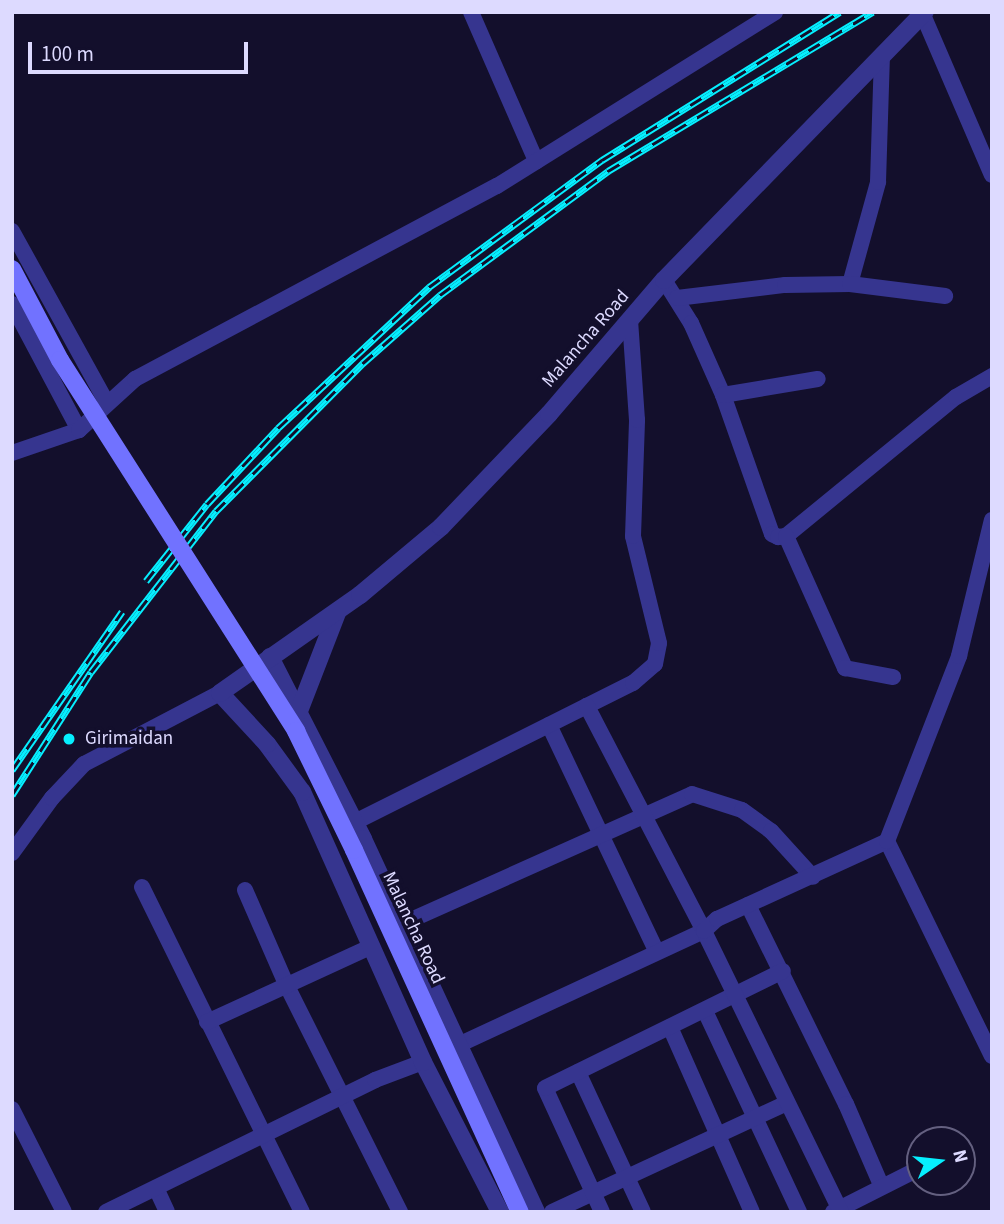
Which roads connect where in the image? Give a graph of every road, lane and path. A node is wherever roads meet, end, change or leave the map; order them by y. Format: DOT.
graph roads {
  1 [pos="471,12"];
  2 [pos="775,12"];
  3 [pos="924,13"];
  4 [pos="882,56"];
  5 [pos="536,161"];
  6 [pos="992,175"];
  7 [pos="12,231"];
  8 [pos="12,269"];
  9 [pos="664,280"];
  10 [pos="850,284"];
  11 [pos="945,296"];
  12 [pos="677,298"];
  13 [pos="12,304"];
  14 [pos="631,319"];
  15 [pos="992,376"];
  16 [pos="818,379"];
  17 [pos="723,395"];
  18 [pos="106,401"];
  19 [pos="79,430"];
  20 [pos="12,453"];
  21 [pos="992,520"];
  22 [pos="786,536"];
  23 [pos="339,610"];
  24 [pos="270,657"];
  25 [pos="893,677"];
  26 [pos="219,693"];
  27 [pos="587,706"];
  28 [pos="299,711"];
  29 [pos="549,725"];
  30 [pos="641,814"];
  31 [pos="355,822"];
  32 [pos="601,832"];
  33 [pos="887,841"];
  34 [pos="12,853"];
  35 [pos="813,877"];
  36 [pos="142,887"];
  37 [pos="245,890"];
  38 [pos="748,905"];
  39 [pos="402,924"];
  40 [pos="704,931"];
  41 [pos="370,947"];
  42 [pos="657,952"];
  43 [pos="783,971"];
  44 [pos="287,986"];
  45 [pos="733,997"];
  46 [pos="705,1010"];
  47 [pos="207,1023"];
  48 [pos="670,1027"];
  49 [pos="456,1045"];
  50 [pos="992,1056"];
  51 [pos="423,1062"];
  52 [pos="578,1072"];
  53 [pos="342,1097"];
  54 [pos="787,1103"];
  55 [pos="12,1109"];
  56 [pos="754,1118"];
  57 [pos="719,1134"];
  58 [pos="261,1136"];
  59 [pos="906,1175"];
  60 [pos="626,1178"];
  61 [pos="882,1186"];
  62 [pos="156,1188"];
  63 [pos="593,1193"];
  64 [pos="838,1211"];
  65 [pos="64,1212"];
  66 [pos="106,1212"];
  67 [pos="167,1212"];
  68 [pos="302,1212"];
  69 [pos="400,1212"];
  70 [pos="499,1212"];
  71 [pos="520,1212"];
  72 [pos="536,1212"];
  73 [pos="552,1212"];
  74 [pos="601,1212"];
  75 [pos="643,1212"];
  76 [pos="752,1212"];
  77 [pos="799,1212"];
  1 -- 5 [label="street"];
  2 -- 5 [label="street"];
  3 -- 4 [label="street, Malancha Road"];
  3 -- 6 [label="street"];
  4 -- 9 [label="street, Malancha Road"];
  4 -- 10 [label="street"];
  5 -- 18 [label="street"];
  7 -- 18 [label="street"];
  8 -- 71 [label="main road, Malancha Road, bridge"];
  9 -- 12 [label="street"];
  9 -- 14 [label="street, Malancha Road"];
  10 -- 11 [label="street"];
  10 -- 12 [label="street"];
  12 -- 17 [label="street"];
  13 -- 19 [label="street"];
  14 -- 23 [label="street, Malancha Road"];
  14 -- 27 [label="street"];
  15 -- 22 [label="street"];
  16 -- 17 [label="street"];
  17 -- 22 [label="street"];
  18 -- 19 [label="street"];
  19 -- 20 [label="street"];
  21 -- 33 [label="street"];
  22 -- 25 [label="street"];
  23 -- 24 [label="street, Malancha Road"];
  23 -- 28 [label="street"];
  24 -- 26 [label="street, Malancha Road"];
  24 -- 28 [label="street"];
  26 -- 34 [label="street"];
  26 -- 41 [label="street"];
  27 -- 29 [label="street"];
  27 -- 30 [label="street"];
  28 -- 31 [label="street"];
  29 -- 31 [label="street"];
  29 -- 32 [label="street"];
  30 -- 32 [label="street"];
  30 -- 35 [label="street"];
  30 -- 40 [label="street"];
  31 -- 39 [label="street"];
  32 -- 39 [label="street"];
  32 -- 42 [label="street"];
  33 -- 35 [label="street"];
  33 -- 50 [label="street"];
  35 -- 38 [label="street"];
  36 -- 47 [label="street"];
  37 -- 44 [label="street"];
  38 -- 40 [label="street"];
  38 -- 43 [label="street"];
  39 -- 49 [label="street"];
  40 -- 42 [label="street"];
  40 -- 45 [label="street"];
  41 -- 44 [label="street"];
  41 -- 51 [label="street"];
  42 -- 49 [label="street"];
  43 -- 45 [label="street"];
  43 -- 61 [label="street"];
  44 -- 47 [label="street"];
  44 -- 53 [label="street"];
  45 -- 46 [label="street"];
  45 -- 54 [label="street"];
  46 -- 48 [label="street"];
  46 -- 56 [label="street"];
  47 -- 58 [label="street"];
  48 -- 52 [label="street"];
  48 -- 57 [label="street"];
  49 -- 72 [label="street"];
  51 -- 53 [label="street"];
  51 -- 70 [label="street"];
  52 -- 60 [label="street"];
  52 -- 63 [label="street"];
  53 -- 58 [label="street"];
  53 -- 69 [label="street"];
  54 -- 56 [label="street"];
  54 -- 64 [label="street"];
  55 -- 65 [label="street"];
  56 -- 57 [label="street"];
  56 -- 77 [label="street"];
  57 -- 60 [label="street"];
  57 -- 76 [label="street"];
  58 -- 62 [label="street"];
  58 -- 68 [label="street"];
  59 -- 61 [label="street"];
  60 -- 63 [label="street"];
  60 -- 75 [label="street"];
  61 -- 64 [label="street"];
  62 -- 66 [label="street"];
  62 -- 67 [label="street"];
  63 -- 73 [label="street"];
  63 -- 74 [label="street"];
}
